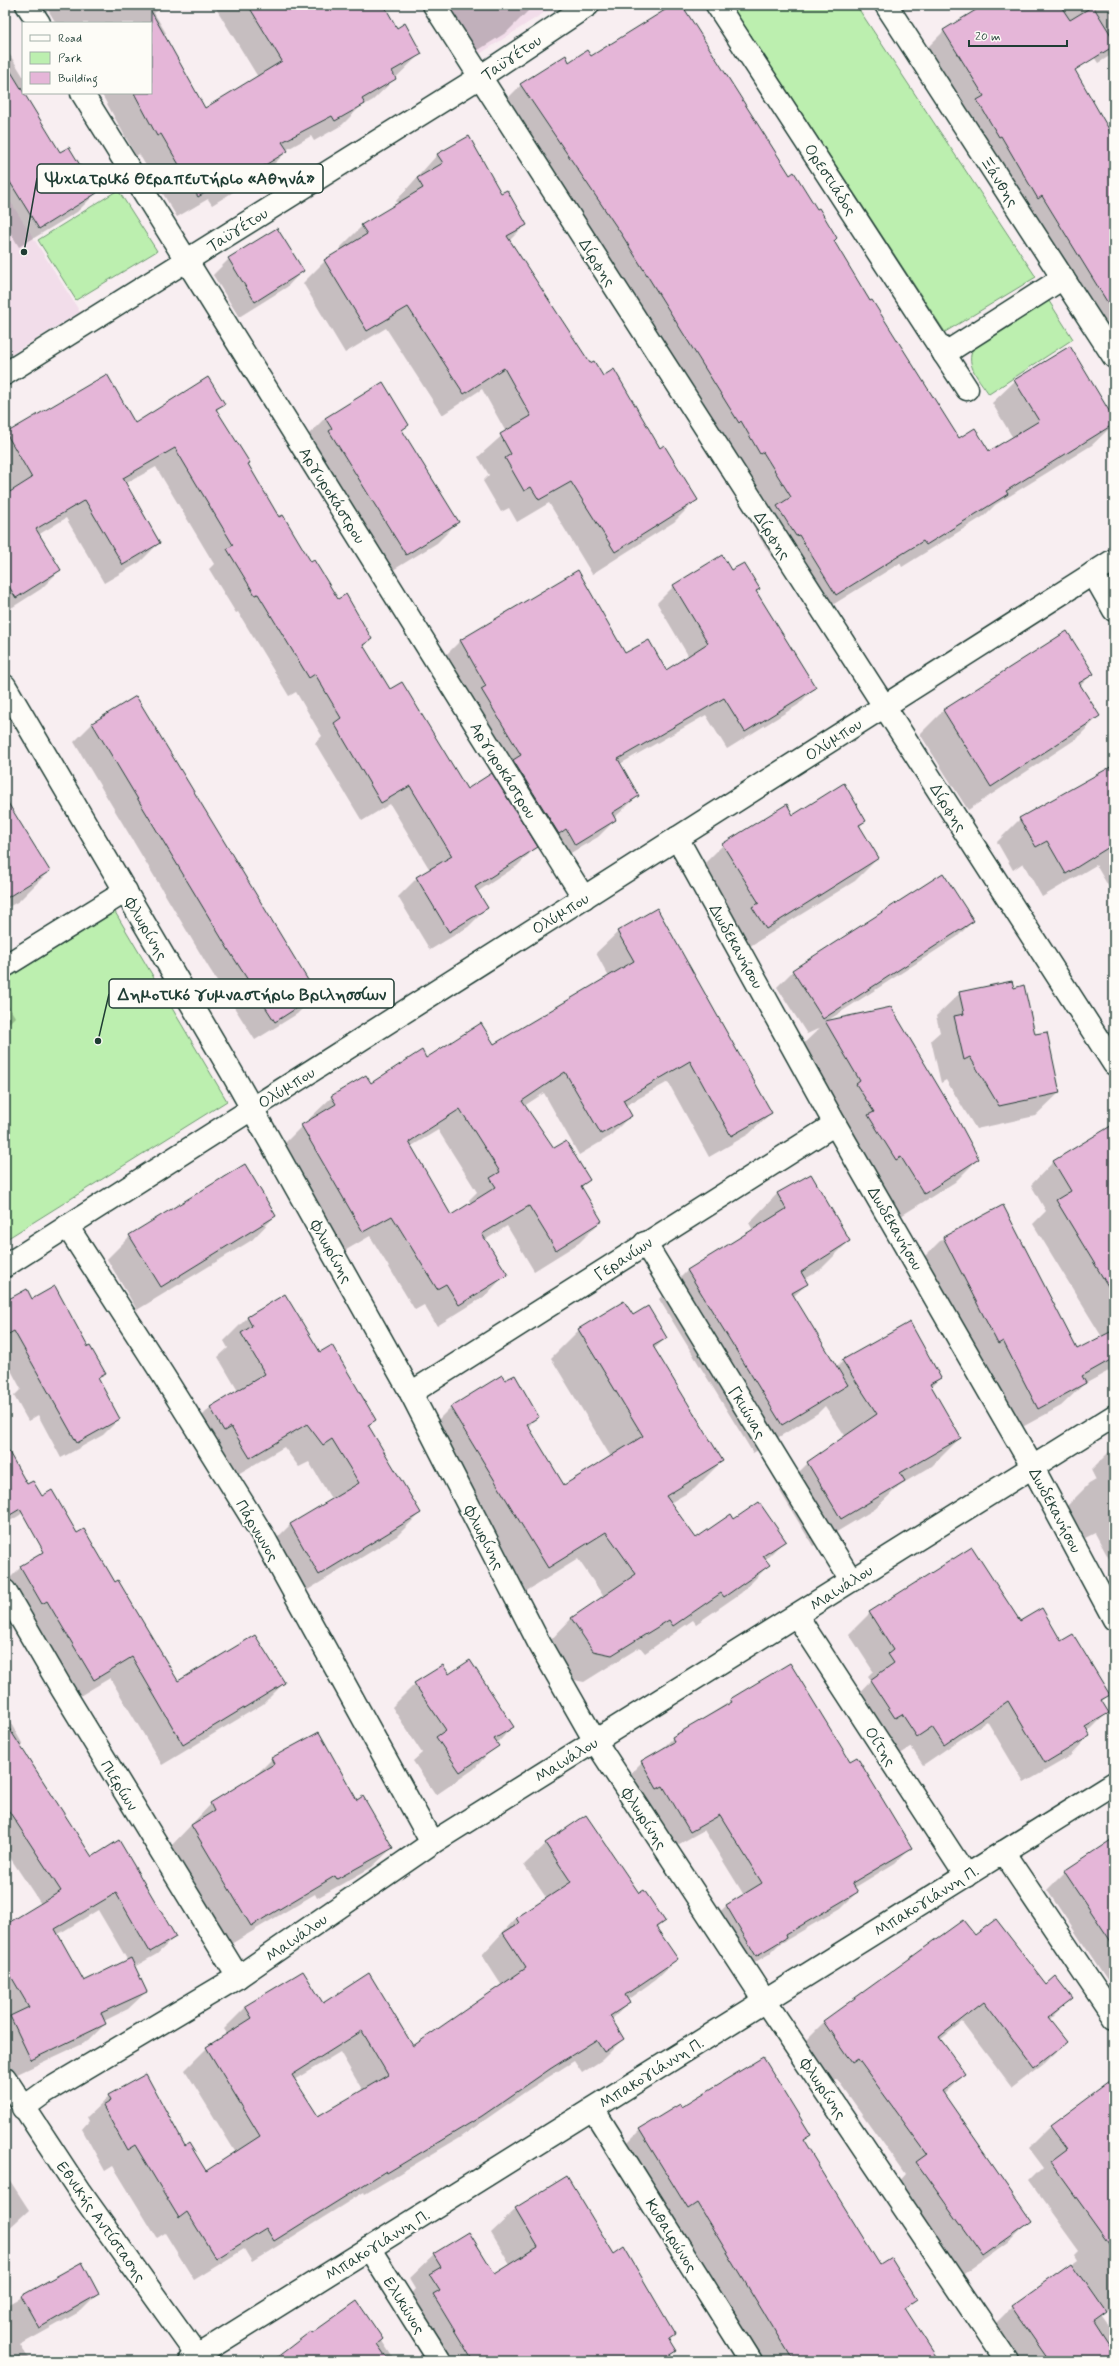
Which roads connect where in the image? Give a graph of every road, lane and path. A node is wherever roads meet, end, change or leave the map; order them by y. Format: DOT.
graph roads {
  1 [pos="27,5"];
  2 [pos="434,5"];
  3 [pos="588,5"];
  4 [pos="717,5"];
  5 [pos="886,5"];
  6 [pos="38,22"];
  7 [pos="480,78"];
  8 [pos="83,94"];
  9 [pos="186,261"];
  10 [pos="1063,278"];
  11 [pos="944,354"];
  12 [pos="1114,357"];
  13 [pos="5,374"];
  14 [pos="967,389"];
  15 [pos="1114,560"];
  16 [pos="1093,573"];
  17 [pos="1114,610"];
  18 [pos="5,686"];
  19 [pos="884,706"];
  20 [pos="677,838"];
  21 [pos="126,891"];
  22 [pos="584,898"];
  23 [pos="5,966"];
  24 [pos="1114,1064"];
  25 [pos="252,1109"];
  26 [pos="835,1124"];
  27 [pos="67,1226"];
  28 [pos="645,1243"];
  29 [pos="5,1266"];
  30 [pos="411,1393"];
  31 [pos="1114,1416"];
  32 [pos="1032,1466"];
  33 [pos="851,1580"];
  34 [pos="5,1591"];
  35 [pos="797,1616"];
  36 [pos="1114,1619"];
  37 [pos="595,1740"];
  38 [pos="1114,1783"];
  39 [pos="432,1843"];
  40 [pos="1003,1852"];
  41 [pos="966,1876"];
  42 [pos="238,1976"];
  43 [pos="765,2001"];
  44 [pos="1114,2017"];
  45 [pos="5,2078"];
  46 [pos="23,2108"];
  47 [pos="593,2109"];
  48 [pos="369,2248"];
  49 [pos="196,2359"];
  50 [pos="440,2361"];
  51 [pos="751,2361"];
  52 [pos="1007,2361"];
  1 -- 6 [label="street"];
  2 -- 7 [label="street, Δίρφης"];
  3 -- 7 [label="street, Ταϋγέτου"];
  4 -- 11 [label="street, Ορεστιάδος"];
  5 -- 10 [label="street, Ξάνθης"];
  7 -- 9 [label="street, Ταϋγέτου"];
  7 -- 19 [label="street, Δίρφης"];
  8 -- 9 [label="street, Αργυροκάστρου"];
  9 -- 13 [label="street, Ταϋγέτου"];
  9 -- 22 [label="street, Αργυροκάστρου"];
  10 -- 11 [label="street"];
  10 -- 12 [label="street, Ξάνθης"];
  11 -- 14 [label="street, Ορεστιάδος"];
  15 -- 16 [label="street, Ολύμπου"];
  16 -- 17 [label="street"];
  16 -- 19 [label="street, Ολύμπου"];
  18 -- 21 [label="street, Φλωρίνης"];
  19 -- 20 [label="street, Ολύμπου"];
  19 -- 24 [label="street, Δίρφης"];
  20 -- 22 [label="street, Ολύμπου"];
  20 -- 26 [label="street, Δωδεκανήσου"];
  21 -- 23 [label="street"];
  21 -- 25 [label="street, Φλωρίνης"];
  22 -- 25 [label="street, Ολύμπου"];
  25 -- 27 [label="street, Ολύμπου"];
  25 -- 30 [label="street, Φλωρίνης"];
  26 -- 28 [label="street, Γερανίων"];
  26 -- 32 [label="street, Δωδεκανήσου"];
  27 -- 29 [label="street, Ολύμπου"];
  27 -- 39 [label="street, Πάρνωνος"];
  28 -- 30 [label="street, Γερανίων"];
  28 -- 33 [label="street, Γκιώνας"];
  30 -- 37 [label="street, Φλωρίνης"];
  31 -- 32 [label="street, Μαινάλου"];
  32 -- 33 [label="street, Μαινάλου"];
  32 -- 36 [label="street, Δωδεκανήσου"];
  33 -- 35 [label="street, Μαινάλου"];
  34 -- 42 [label="street, Πιερίων"];
  35 -- 37 [label="street, Μαινάλου"];
  35 -- 41 [label="street, Οίτης"];
  37 -- 39 [label="street, Μαινάλου"];
  37 -- 43 [label="street, Φλωρίνης"];
  38 -- 40 [label="street, Μπακογιάννη Π."];
  39 -- 42 [label="street, Μαινάλου"];
  40 -- 41 [label="street, Μπακογιάννη Π."];
  40 -- 44 [label="street"];
  41 -- 43 [label="street, Μπακογιάννη Π."];
  42 -- 46 [label="street, Μαινάλου"];
  43 -- 47 [label="street, Μπακογιάννη Π."];
  43 -- 52 [label="street, Φλωρίνης"];
  45 -- 46 [label="street, Εθνικής Αντίστασης"];
  46 -- 49 [label="street, Εθνικής Αντίστασης"];
  47 -- 48 [label="street, Μπακογιάννη Π."];
  47 -- 51 [label="street, Κυθαιρώνος"];
  48 -- 49 [label="street, Μπακογιάννη Π."];
  48 -- 50 [label="street, Ελικώνος"];
}
